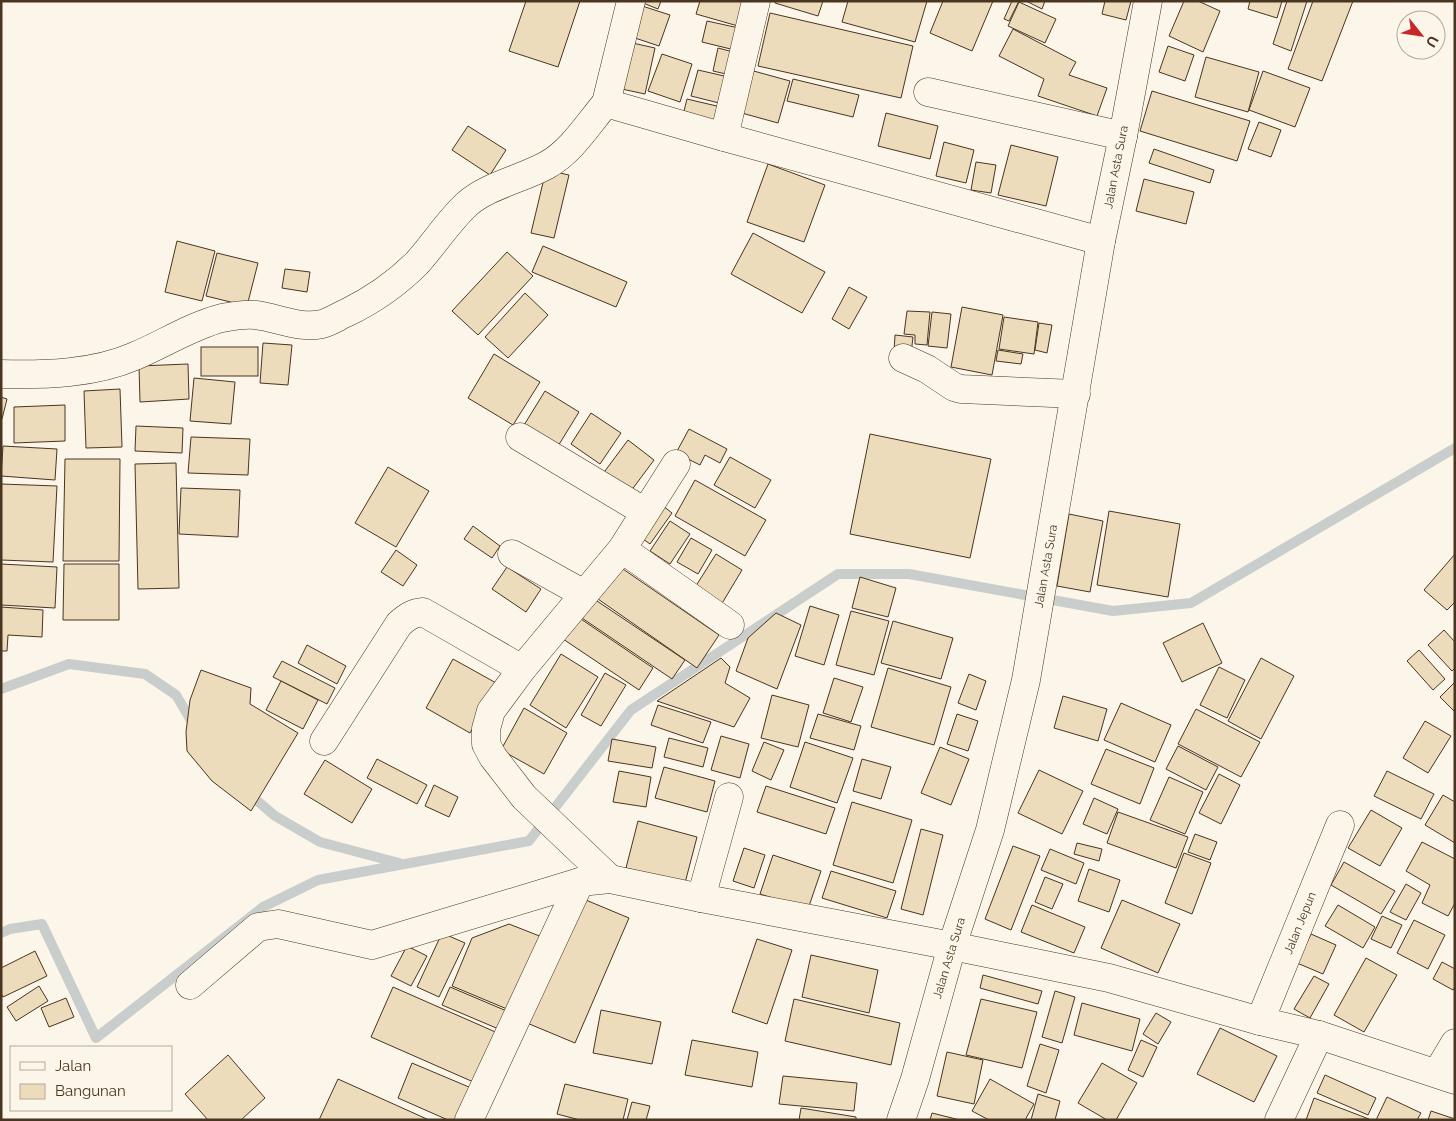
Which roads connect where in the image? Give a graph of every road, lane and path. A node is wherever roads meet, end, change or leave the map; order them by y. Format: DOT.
graph roads {
  1 [pos="631,1"];
  2 [pos="756,1"];
  3 [pos="1148,1"];
  4 [pos="928,92"];
  5 [pos="606,103"];
  6 [pos="1123,136"];
  7 [pos="724,138"];
  8 [pos="1101,241"];
  9 [pos="903,358"];
  10 [pos="1,374"];
  11 [pos="1076,394"];
  12 [pos="520,437"];
  13 [pos="676,464"];
  14 [pos="645,512"];
  15 [pos="622,549"];
  16 [pos="512,554"];
  17 [pos="584,594"];
  18 [pos="730,625"];
  19 [pos="522,669"];
  20 [pos="324,741"];
  21 [pos="729,797"];
  22 [pos="1340,825"];
  23 [pos="610,878"];
  24 [pos="580,882"];
  25 [pos="701,898"];
  26 [pos="952,946"];
  27 [pos="190,985"];
  28 [pos="1260,1021"];
  29 [pos="1319,1035"];
  30 [pos="1455,1043"];
  31 [pos="1446,1076"];
  32 [pos="469,1120"];
  33 [pos="901,1120"];
  34 [pos="1279,1120"];
  1 -- 5 [label="street"];
  2 -- 7 [label="street"];
  3 -- 6 [label="street, Jalan Asta Sura"];
  4 -- 6 [label="street"];
  5 -- 7 [label="street"];
  5 -- 10 [label="street"];
  6 -- 8 [label="street, Jalan Asta Sura"];
  7 -- 8 [label="street"];
  8 -- 11 [label="street, Jalan Asta Sura"];
  9 -- 11 [label="street"];
  11 -- 26 [label="street, Jalan Asta Sura"];
  12 -- 14 [label="street"];
  13 -- 14 [label="street"];
  14 -- 15 [label="street"];
  15 -- 17 [label="street"];
  15 -- 18 [label="street"];
  16 -- 17 [label="street"];
  17 -- 19 [label="street"];
  19 -- 20 [label="street"];
  19 -- 23 [label="street"];
  21 -- 25 [label="street"];
  22 -- 28 [label="street, Jalan Jepun"];
  23 -- 24 [label="street"];
  23 -- 25 [label="street"];
  24 -- 27 [label="street"];
  24 -- 32 [label="street"];
  25 -- 26 [label="street"];
  26 -- 28 [label="street"];
  26 -- 33 [label="street, Jalan Asta Sura"];
  28 -- 29 [label="street"];
  29 -- 31 [label="street"];
  29 -- 34 [label="street"];
  30 -- 31 [label="street"];
}
